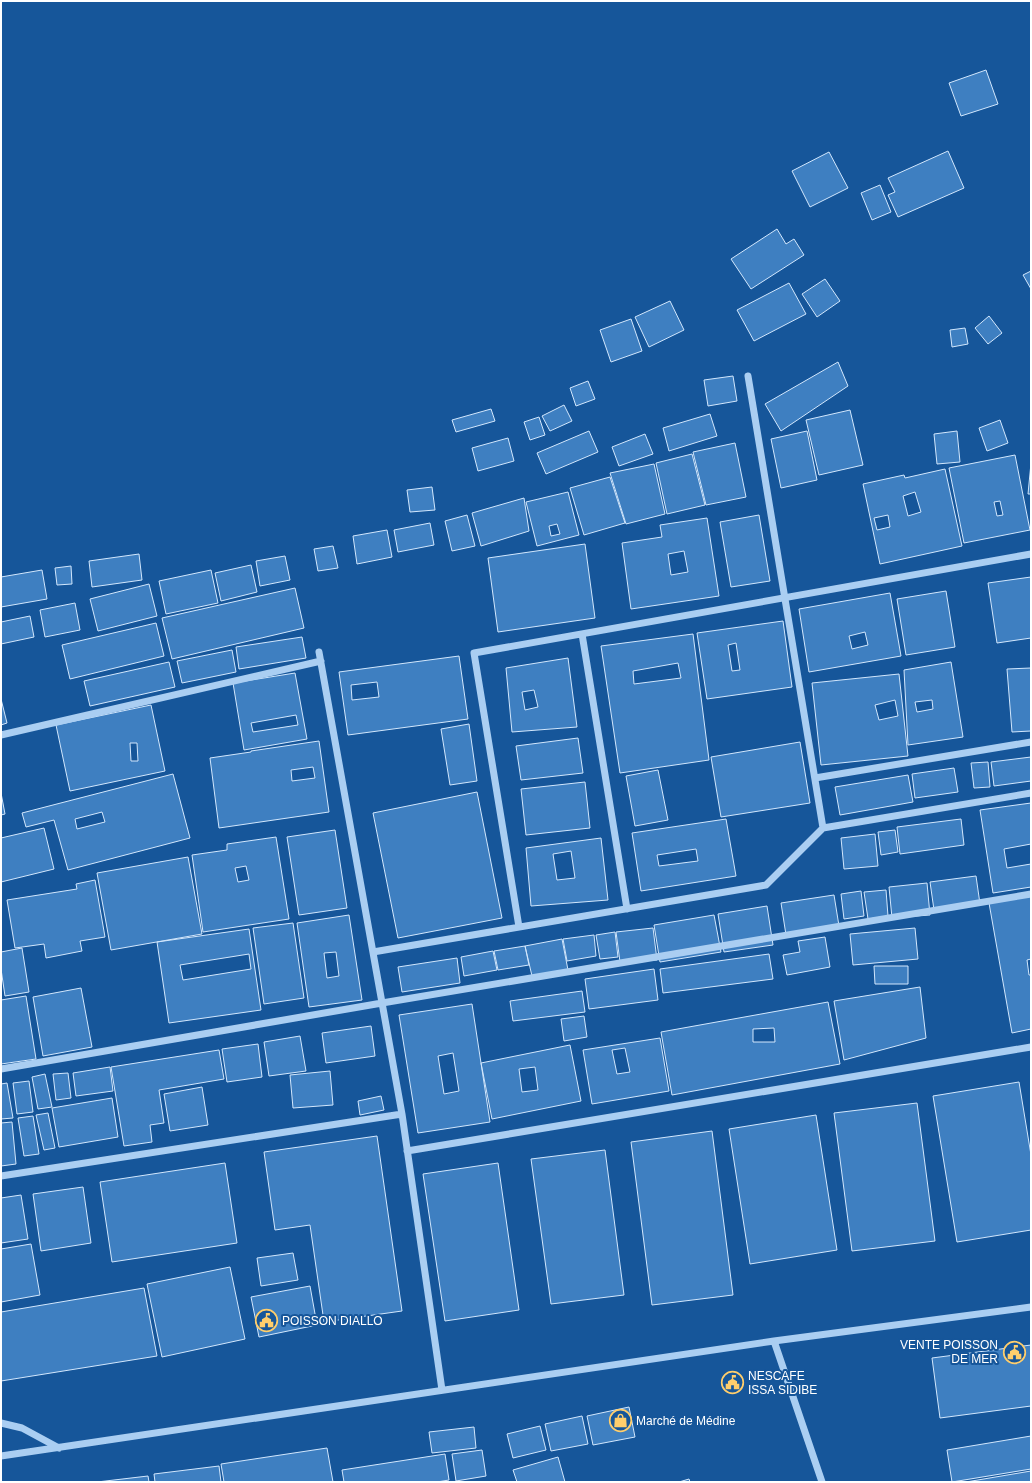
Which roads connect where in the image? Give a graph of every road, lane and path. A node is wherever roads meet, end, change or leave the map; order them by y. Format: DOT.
graph roads {
  1 [pos="748,376"];
  2 [pos="1031,554"];
  3 [pos="784,598"];
  4 [pos="582,634"];
  5 [pos="319,652"];
  6 [pos="321,661"];
  7 [pos="1,734"];
  8 [pos="1031,742"];
  9 [pos="815,778"];
  10 [pos="1031,793"];
  11 [pos="823,828"];
  12 [pos="1031,894"];
  13 [pos="627,909"];
  14 [pos="519,927"];
  15 [pos="373,952"];
  16 [pos="382,1003"];
  17 [pos="1031,1048"];
  18 [pos="1,1069"];
  19 [pos="402,1114"];
  20 [pos="407,1151"];
  21 [pos="1,1176"];
  22 [pos="1031,1307"];
  23 [pos="774,1341"];
  24 [pos="442,1390"];
  25 [pos="1,1423"];
  26 [pos="60,1448"];
  27 [pos="1,1456"];
  28 [pos="822,1482"];
  1 -- 3 [label="street"];
  2 -- 3 [label="street"];
  3 -- 4 [label="street"];
  3 -- 9 [label="street"];
  4 -- 13 [label="street"];
  4 -- 14 [label="street"];
  5 -- 6 [label="street"];
  6 -- 7 [label="street"];
  6 -- 15 [label="street"];
  8 -- 9 [label="street"];
  9 -- 11 [label="street"];
  10 -- 11 [label="street"];
  11 -- 13 [label="street"];
  12 -- 16 [label="street"];
  13 -- 14 [label="street"];
  14 -- 15 [label="street"];
  15 -- 16 [label="street"];
  16 -- 18 [label="street"];
  16 -- 19 [label="street"];
  17 -- 20 [label="street"];
  19 -- 20 [label="street"];
  19 -- 21 [label="street"];
  20 -- 24 [label="street"];
  22 -- 23 [label="street"];
  23 -- 24 [label="street"];
  23 -- 28 [label="street"];
  24 -- 26 [label="street"];
  25 -- 26 [label="street"];
  26 -- 27 [label="street"];
}
